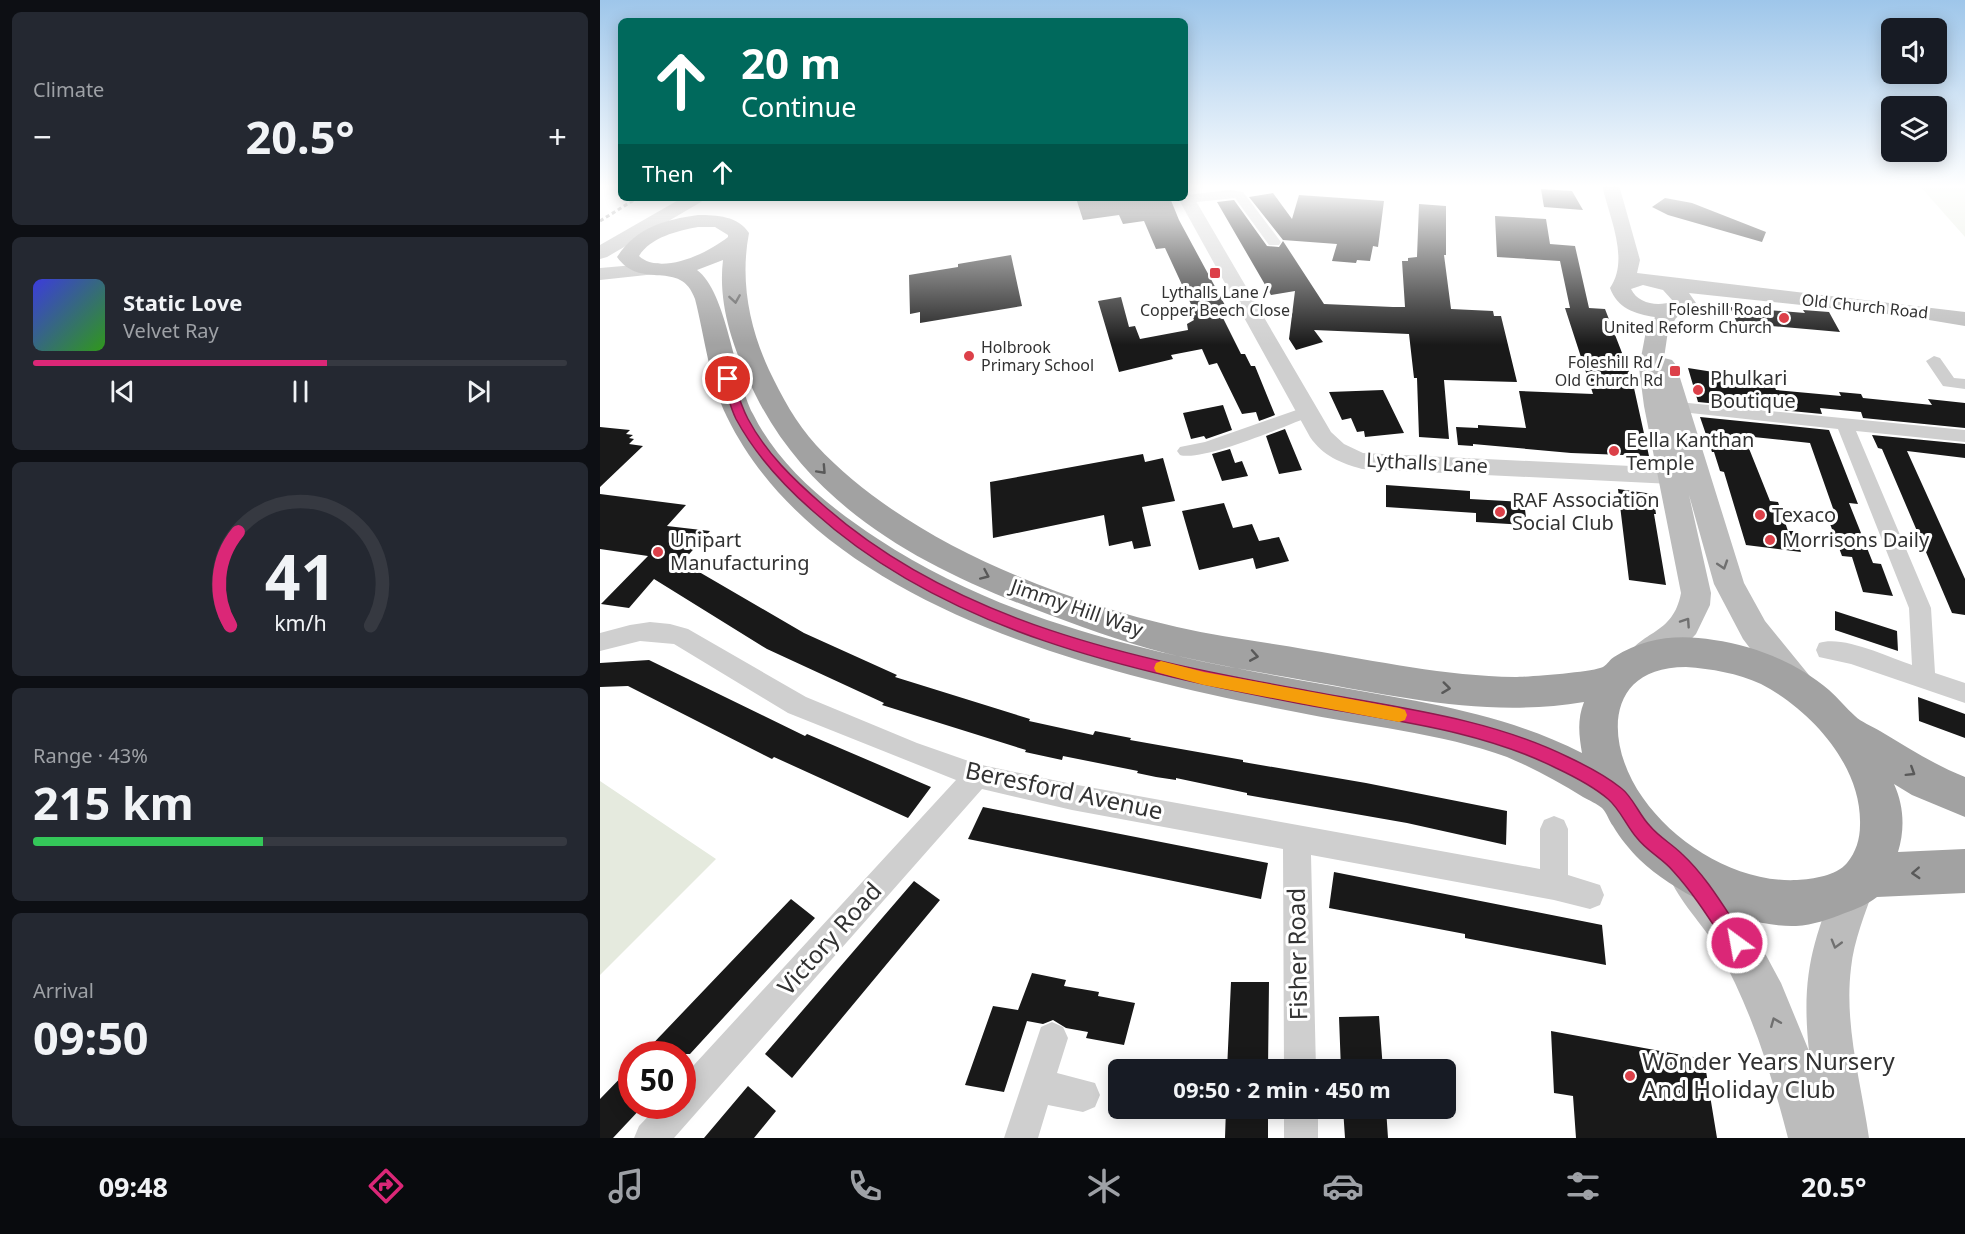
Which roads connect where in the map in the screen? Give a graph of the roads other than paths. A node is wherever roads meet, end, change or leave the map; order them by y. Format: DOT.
graph roads {
  1 [pos="626,238"];
  2 [pos="647,238"];
  3 [pos="720,238"];
  4 [pos="726,238"];
  5 [pos="1209,238"];
  6 [pos="1271,238"];
  7 [pos="1624,238"];
  8 [pos="1274,242"];
  9 [pos="634,246"];
  10 [pos="600,253"];
  11 [pos="600,259"];
  12 [pos="1630,260"];
  13 [pos="664,269"];
  14 [pos="600,274"];
  15 [pos="1625,283"];
  16 [pos="1668,285"];
  17 [pos="1728,293"];
  18 [pos="1678,306"];
  19 [pos="1640,307"];
  20 [pos="1965,319"];
  21 [pos="1656,339"];
  22 [pos="1934,361"];
  23 [pos="1965,384"];
  24 [pos="1678,407"];
  25 [pos="1308,411"];
  26 [pos="1844,423"];
  27 [pos="1965,436"];
  28 [pos="1186,451"];
  29 [pos="1672,476"];
  30 [pos="600,642"];
  31 [pos="1827,650"];
  32 [pos="1628,670"];
  33 [pos="1924,679"];
  34 [pos="1801,690"];
  35 [pos="1965,693"];
  36 [pos="1843,730"];
  37 [pos="977,776"];
  38 [pos="1616,794"];
  39 [pos="1965,797"];
  40 [pos="1554,829"];
  41 [pos="1297,839"];
  42 [pos="1677,861"];
  43 [pos="1965,871"];
  44 [pos="1860,881"];
  45 [pos="1554,886"];
  46 [pos="1590,895"];
  47 [pos="1052,1038"];
  48 [pos="1300,1059"];
  49 [pos="1037,1086"];
  50 [pos="696,1087"];
  51 [pos="1083,1095"];
  52 [pos="668,1119"];
  53 [pos="1301,1119"];
  54 [pos="1837,1136"];
  55 [pos="651,1138"];
  56 [pos="1021,1138"];
  57 [pos="1301,1138"];
  1 -- 10 [label="main road"];
  2 -- 9 [label="highway"];
  3 -- 13 [label="highway"];
  4 -- 32 [label="highway, Jimmy Hill Way, one-way"];
  5 -- 25 [label="street, Lythalls Lane"];
  6 -- 8 [label="street"];
  7 -- 12 [label="main road"];
  9 -- 11 [label="main road"];
  9 -- 13 [label="highway, Jimmy Hill Way"];
  12 -- 15 [label="main road"];
  12 -- 16 [label="main road"];
  13 -- 14 [label="main road"];
  13 -- 38 [label="highway, Jimmy Hill Way"];
  15 -- 16 [label="main road, Old Church Road"];
  15 -- 19 [label="main road"];
  16 -- 17 [label="main road, Old Church Road"];
  16 -- 18 [label="main road"];
  17 -- 18 [label="main road, Old Church Road"];
  17 -- 20 [label="main road, Old Church Road"];
  18 -- 19 [label="main road, Old Church Road"];
  18 -- 21 [label="main road"];
  19 -- 21 [label="main road"];
  21 -- 24 [label="main road"];
  21 -- 29 [label="main road"];
  22 -- 23 [label="street"];
  24 -- 26 [label="street"];
  24 -- 34 [label="main road, one-way"];
  25 -- 28 [label="street"];
  25 -- 29 [label="street, Lythalls Lane"];
  26 -- 27 [label="street"];
  26 -- 33 [label="street"];
  32 -- 29 [label="main road, one-way"];
  30 -- 37 [label="street, Beresford Avenue"];
  31 -- 33 [label="street"];
  32 -- 34 [label="highway, Jimmy Hill Way"];
  32 -- 38 [label="highway"];
  33 -- 35 [label="street"];
  34 -- 36 [label="highway, Jimmy Hill Way"];
  36 -- 39 [label="highway, one-way"];
  36 -- 44 [label="highway"];
  37 -- 41 [label="street, Beresford Avenue"];
  37 -- 50 [label="street, Victory Road"];
  38 -- 42 [label="highway"];
  40 -- 45 [label="street"];
  41 -- 45 [label="street, Beresford Avenue"];
  41 -- 48 [label="street, Fisher Road"];
  42 -- 44 [label="highway"];
  54 -- 42 [label="main road, one-way"];
  43 -- 44 [label="highway, one-way"];
  44 -- 54 [label="main road, one-way"];
  45 -- 46 [label="street, Beresford Avenue"];
  47 -- 49 [label="street"];
  49 -- 51 [label="street"];
  49 -- 56 [label="street"];
  52 -- 55 [label="street, Victory Road"];
  53 -- 57 [label="street"];
}
